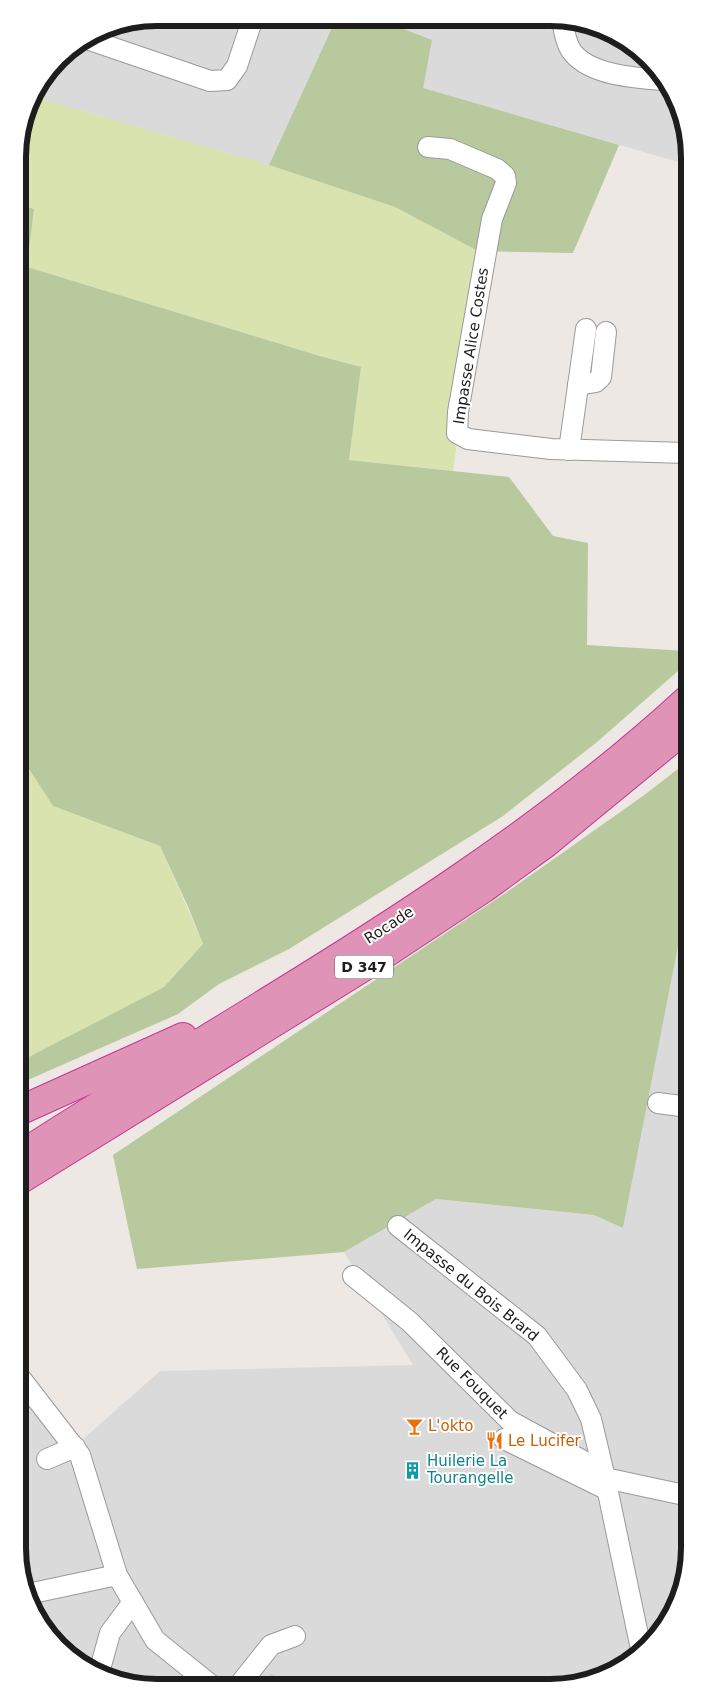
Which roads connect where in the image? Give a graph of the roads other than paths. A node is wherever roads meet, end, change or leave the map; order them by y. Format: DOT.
graph roads {
  1 [pos="250,26"];
  2 [pos="564,28"];
  3 [pos="96,42"];
  4 [pos="656,80"];
  5 [pos="428,147"];
  6 [pos="586,329"];
  7 [pos="606,332"];
  8 [pos="578,385"];
  9 [pos="569,450"];
  10 [pos="681,453"];
  11 [pos="681,705"];
  12 [pos="681,733"];
  13 [pos="263,1004"];
  14 [pos="658,1104"];
  15 [pos="680,1106"];
  16 [pos="26,1108"];
  17 [pos="26,1152"];
  18 [pos="26,1176"];
  19 [pos="398,1226"];
  20 [pos="353,1276"];
  21 [pos="26,1385"];
  22 [pos="504,1438"];
  23 [pos="75,1447"];
  24 [pos="48,1459"];
  25 [pos="606,1484"];
  26 [pos="680,1495"];
  27 [pos="117,1575"];
  28 [pos="34,1593"];
  29 [pos="133,1602"];
  30 [pos="295,1636"];
  31 [pos="640,1642"];
  32 [pos="101,1666"];
  33 [pos="204,1679"];
  34 [pos="244,1679"];
  1 -- 3 [label="street"];
  2 -- 4 [label="street"];
  5 -- 9 [label="street, Impasse Alice Costes"];
  6 -- 8 [label="street"];
  7 -- 8 [label="street"];
  8 -- 9 [label="street"];
  9 -- 10 [label="street, Impasse Alice Costes"];
  11 -- 13 [label="highway, Rocade / D 347"];
  12 -- 18 [label="highway, D 347"];
  13 -- 16 [label="highway"];
  13 -- 17 [label="highway, Rocade / D 347"];
  14 -- 15 [label="street"];
  19 -- 25 [label="street, Impasse du Bois Brard"];
  20 -- 25 [label="street, Rue Fouquet"];
  21 -- 23 [label="street"];
  22 -- 25 [label="street"];
  23 -- 24 [label="street"];
  23 -- 27 [label="street"];
  25 -- 26 [label="street, Rue Fouquet"];
  25 -- 31 [label="street, Impasse du Bois Brard"];
  27 -- 28 [label="street"];
  27 -- 29 [label="street"];
  29 -- 32 [label="street"];
  29 -- 33 [label="street"];
  30 -- 34 [label="street"];
}
